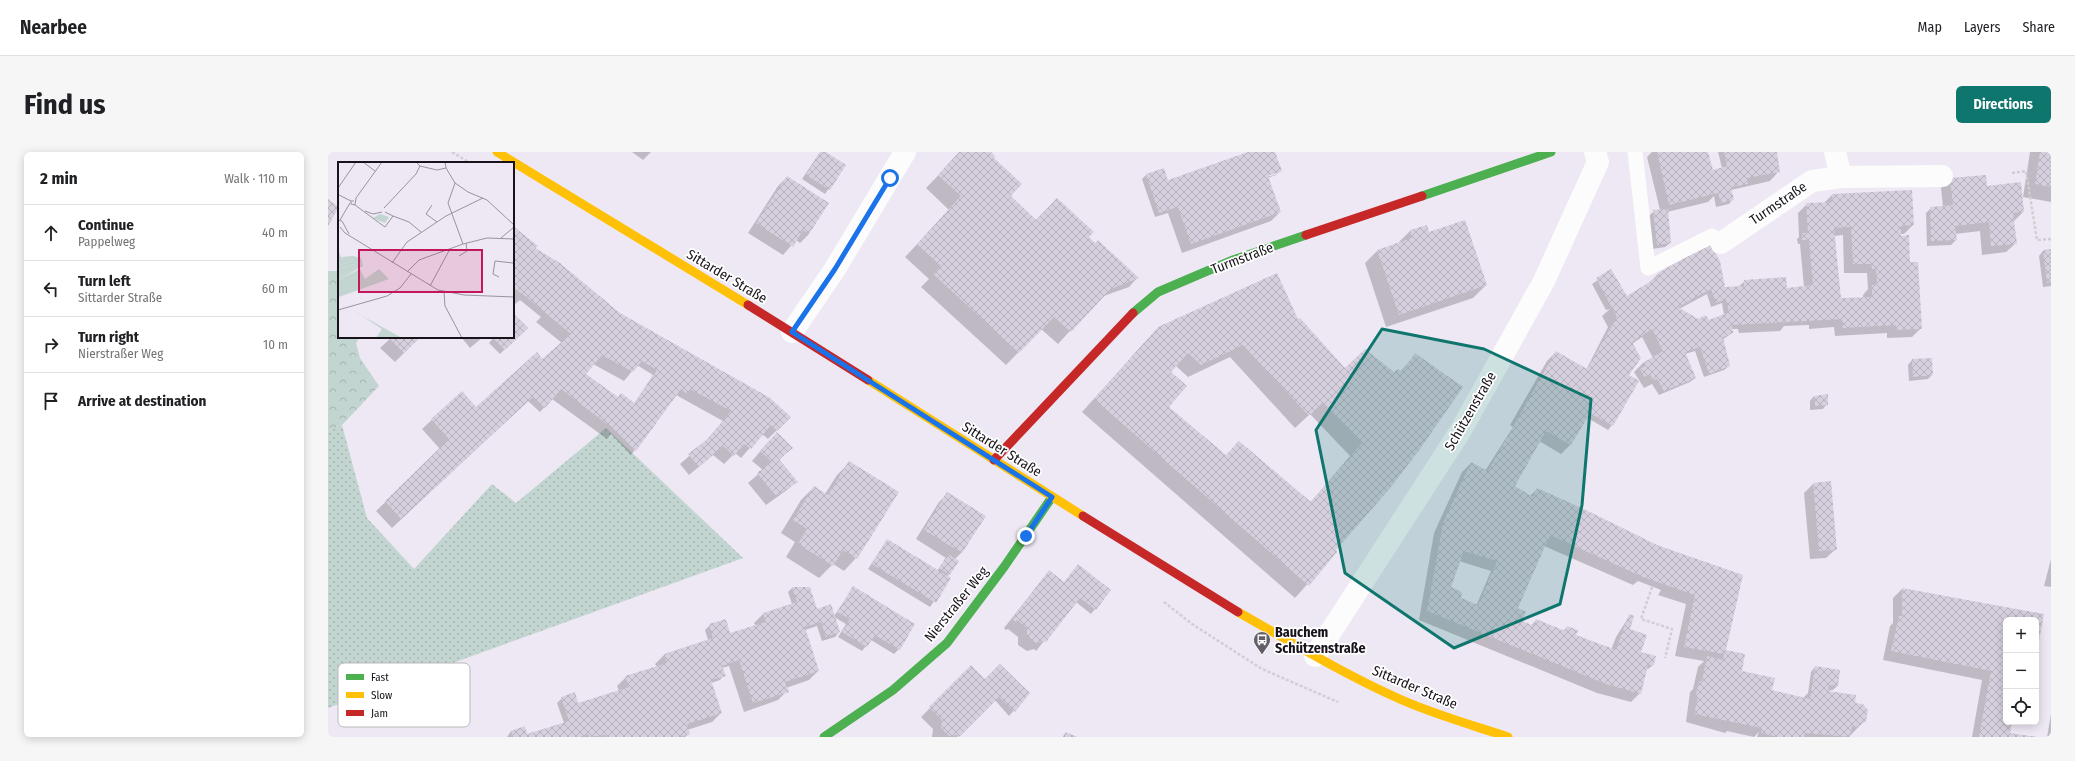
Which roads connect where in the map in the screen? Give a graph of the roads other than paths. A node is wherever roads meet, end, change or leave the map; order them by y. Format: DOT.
graph roads {
  1 [pos="497,152"];
  2 [pos="905,152"];
  3 [pos="1551,152"];
  4 [pos="1595,152"];
  5 [pos="1635,152"];
  6 [pos="1835,152"];
  7 [pos="513,162"];
  8 [pos="514,162"];
  9 [pos="1942,176"];
  10 [pos="1841,177"];
  11 [pos="1721,242"];
  12 [pos="792,332"];
  13 [pos="994,460"];
  14 [pos="1052,497"];
  15 [pos="1315,656"];
  16 [pos="824,737"];
  17 [pos="1508,737"];
  1 -- 7 [label="main road, Sittarder Straße"];
  2 -- 12 [label="street"];
  3 -- 13 [label="main road, Turmstraße"];
  4 -- 15 [label="street, Schützenstraße"];
  5 -- 11 [label="lane"];
  6 -- 10 [label="street"];
  8 -- 12 [label="main road, Sittarder Straße"];
  9 -- 10 [label="street, Turmstraße"];
  10 -- 11 [label="street, Turmstraße"];
  12 -- 13 [label="main road, Sittarder Straße"];
  13 -- 14 [label="main road, Sittarder Straße"];
  14 -- 15 [label="main road, Sittarder Straße"];
  14 -- 16 [label="main road, Nierstraßer Weg"];
  15 -- 17 [label="main road, Sittarder Straße"];
}
